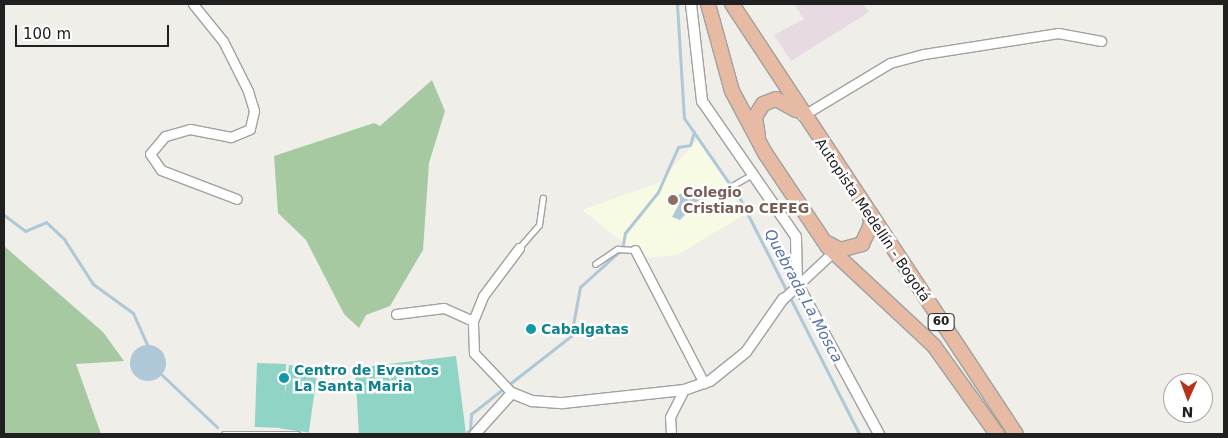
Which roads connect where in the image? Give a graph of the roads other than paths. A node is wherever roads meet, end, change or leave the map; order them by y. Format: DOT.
graph roads {
  1 [pos="193,4"];
  2 [pos="691,4"];
  3 [pos="708,4"];
  4 [pos="732,4"];
  5 [pos="1101,42"];
  6 [pos="802,116"];
  7 [pos="765,153"];
  8 [pos="747,177"];
  9 [pos="730,187"];
  10 [pos="543,198"];
  11 [pos="237,199"];
  12 [pos="867,208"];
  13 [pos="822,238"];
  14 [pos="519,248"];
  15 [pos="635,250"];
  16 [pos="833,252"];
  17 [pos="595,264"];
  18 [pos="794,286"];
  19 [pos="783,299"];
  20 [pos="396,314"];
  21 [pos="472,321"];
  22 [pos="704,383"];
  23 [pos="684,390"];
  24 [pos="510,392"];
  25 [pos="224,434"];
  26 [pos="298,434"];
  27 [pos="475,434"];
  28 [pos="671,434"];
  29 [pos="879,434"];
  30 [pos="997,434"];
  31 [pos="1016,434"];
  1 -- 11 [label="street"];
  2 -- 8 [label="street"];
  3 -- 7 [label="highway, Autopista Medellín - Bogotá / 60"];
  4 -- 6 [label="highway, Autopista Medellín - Bogotá / 60"];
  5 -- 6 [label="street"];
  6 -- 7 [label="highway"];
  6 -- 12 [label="highway, Autopista Medellín - Bogotá / 60"];
  7 -- 13 [label="highway, Autopista Medellín - Bogotá / 60"];
  8 -- 9 [label="lane"];
  8 -- 18 [label="street"];
  10 -- 14 [label="lane"];
  12 -- 13 [label="highway"];
  12 -- 31 [label="highway, Autopista Medellín - Bogotá / 60"];
  13 -- 16 [label="highway, Autopista Medellín - Bogotá / 60"];
  14 -- 21 [label="street"];
  15 -- 17 [label="lane"];
  15 -- 22 [label="street"];
  16 -- 18 [label="street"];
  16 -- 30 [label="highway, Autopista Medellín - Bogotá / 60"];
  18 -- 19 [label="street"];
  18 -- 29 [label="street"];
  19 -- 22 [label="street"];
  20 -- 21 [label="street"];
  21 -- 24 [label="street"];
  22 -- 23 [label="street"];
  23 -- 24 [label="street"];
  23 -- 28 [label="street"];
  24 -- 27 [label="street"];
  25 -- 26 [label="lane"];
}
